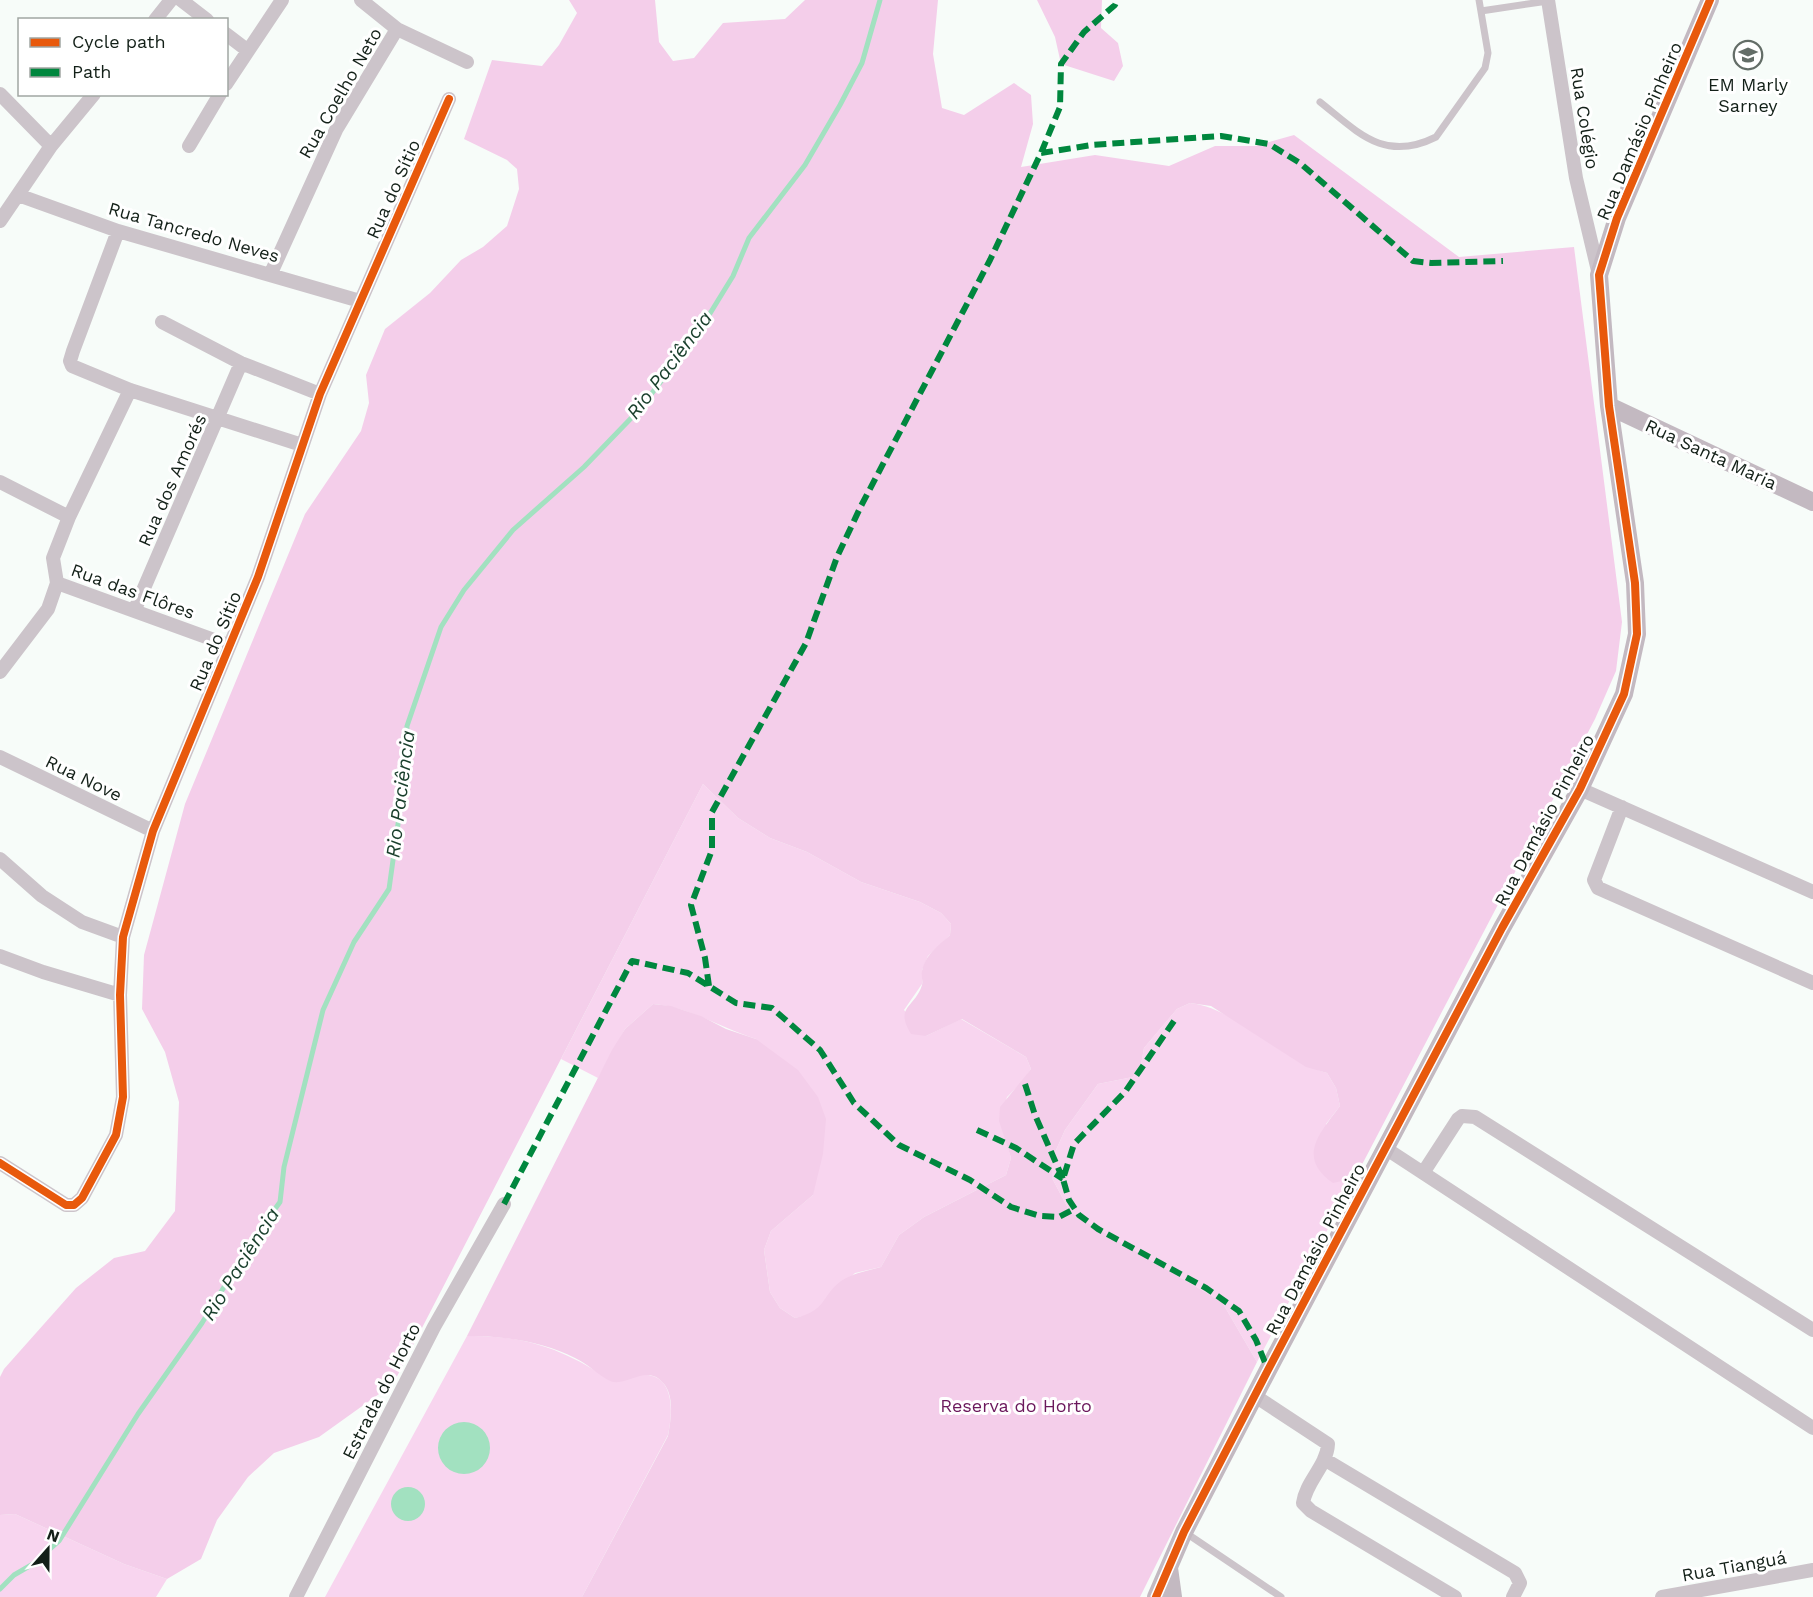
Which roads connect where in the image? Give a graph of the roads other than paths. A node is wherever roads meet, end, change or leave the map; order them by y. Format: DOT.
graph roads {
  1 [pos="171,0"];
  2 [pos="181,0"];
  3 [pos="282,0"];
  4 [pos="361,0"];
  5 [pos="1479,0"];
  6 [pos="1710,0"];
  7 [pos="1548,1"];
  8 [pos="1481,11"];
  9 [pos="157,18"];
  10 [pos="204,18"];
  11 [pos="397,29"];
  12 [pos="228,36"];
  13 [pos="247,50"];
  14 [pos="467,62"];
  15 [pos="228,81"];
  16 [pos="0,94"];
  17 [pos="92,96"];
  18 [pos="219,96"];
  19 [pos="449,99"];
  20 [pos="1320,102"];
  21 [pos="51,146"];
  22 [pos="189,146"];
  23 [pos="18,195"];
  24 [pos="0,221"];
  25 [pos="118,231"];
  26 [pos="271,273"];
  27 [pos="1599,275"];
  28 [pos="360,301"];
  29 [pos="162,322"];
  30 [pos="241,363"];
  31 [pos="130,390"];
  32 [pos="320,394"];
  33 [pos="1609,406"];
  34 [pos="218,420"];
  35 [pos="302,445"];
  36 [pos="2,488"];
  37 [pos="1813,502"];
  38 [pos="69,517"];
  39 [pos="57,583"];
  40 [pos="135,609"];
  41 [pos="228,645"];
  42 [pos="0,672"];
  43 [pos="0,757"];
  44 [pos="1580,789"];
  45 [pos="1623,807"];
  46 [pos="153,831"];
  47 [pos="0,859"];
  48 [pos="1813,892"];
  49 [pos="123,937"];
  50 [pos="0,956"];
  51 [pos="1813,983"];
  52 [pos="120,995"];
  53 [pos="1385,1148"];
  54 [pos="0,1163"];
  55 [pos="1423,1173"];
  56 [pos="504,1204"];
  57 [pos="1813,1330"];
  58 [pos="1255,1396"];
  59 [pos="1813,1428"];
  60 [pos="1324,1459"];
  61 [pos="1184,1532"];
  62 [pos="1168,1567"];
  63 [pos="1813,1570"];
  64 [pos="296,1597"];
  65 [pos="1156,1597"];
  66 [pos="1173,1597"];
  67 [pos="1281,1597"];
  68 [pos="1455,1597"];
  69 [pos="1513,1597"];
  70 [pos="1662,1597"];
  1 -- 9 [label="street"];
  2 -- 10 [label="street"];
  3 -- 13 [label="street"];
  4 -- 11 [label="street"];
  5 -- 8 [label="lane"];
  6 -- 27 [label="street, Rua Damásio Pinheiro"];
  7 -- 8 [label="lane"];
  7 -- 27 [label="street, Rua Colégio"];
  8 -- 20 [label="lane"];
  11 -- 14 [label="street"];
  11 -- 26 [label="street, Rua Coelho Neto"];
  12 -- 13 [label="street"];
  13 -- 15 [label="street"];
  16 -- 21 [label="street"];
  17 -- 21 [label="street"];
  18 -- 22 [label="street"];
  19 -- 28 [label="street, Rua do Sítio"];
  21 -- 23 [label="street"];
  23 -- 24 [label="street"];
  23 -- 25 [label="street, Rua Tancredo Neves"];
  25 -- 26 [label="street, Rua Tancredo Neves"];
  25 -- 31 [label="street"];
  26 -- 28 [label="street, Rua Tancredo Neves"];
  27 -- 33 [label="street, Rua Damásio Pinheiro"];
  28 -- 32 [label="street, Rua do Sítio"];
  29 -- 30 [label="street"];
  30 -- 32 [label="street"];
  30 -- 34 [label="street, Rua dos Amorés"];
  31 -- 34 [label="street"];
  31 -- 38 [label="street, Rua das Flôres"];
  32 -- 35 [label="street, Rua do Sítio"];
  33 -- 37 [label="street, Rua Santa Maria"];
  33 -- 44 [label="street, Rua Damásio Pinheiro"];
  34 -- 35 [label="street"];
  34 -- 40 [label="street, Rua dos Amorés"];
  35 -- 41 [label="street, Rua do Sítio"];
  36 -- 38 [label="street"];
  38 -- 39 [label="street, Rua das Flôres"];
  39 -- 40 [label="street, Rua das Flôres"];
  39 -- 42 [label="street"];
  40 -- 41 [label="street, Rua das Flôres"];
  41 -- 46 [label="street, Rua do Sítio"];
  43 -- 46 [label="street, Rua Nove"];
  44 -- 45 [label="street"];
  44 -- 53 [label="street, Rua Damásio Pinheiro"];
  45 -- 48 [label="street"];
  45 -- 51 [label="street"];
  46 -- 49 [label="street, Rua do Sítio"];
  47 -- 49 [label="street"];
  49 -- 52 [label="street, Rua do Sítio"];
  50 -- 52 [label="street"];
  52 -- 54 [label="street, Rua do Sítio"];
  53 -- 55 [label="street"];
  53 -- 58 [label="street, Rua Damásio Pinheiro"];
  55 -- 57 [label="street"];
  55 -- 59 [label="street"];
  56 -- 64 [label="street, Estrada do Horto"];
  58 -- 60 [label="street"];
  58 -- 61 [label="street, Rua Damásio Pinheiro"];
  60 -- 68 [label="street"];
  60 -- 69 [label="street"];
  61 -- 62 [label="street, Rua Damásio Pinheiro"];
  61 -- 67 [label="lane"];
  62 -- 65 [label="street, Rua Damásio Pinheiro"];
  62 -- 66 [label="street"];
  63 -- 70 [label="street, Rua Tianguá"];
}
